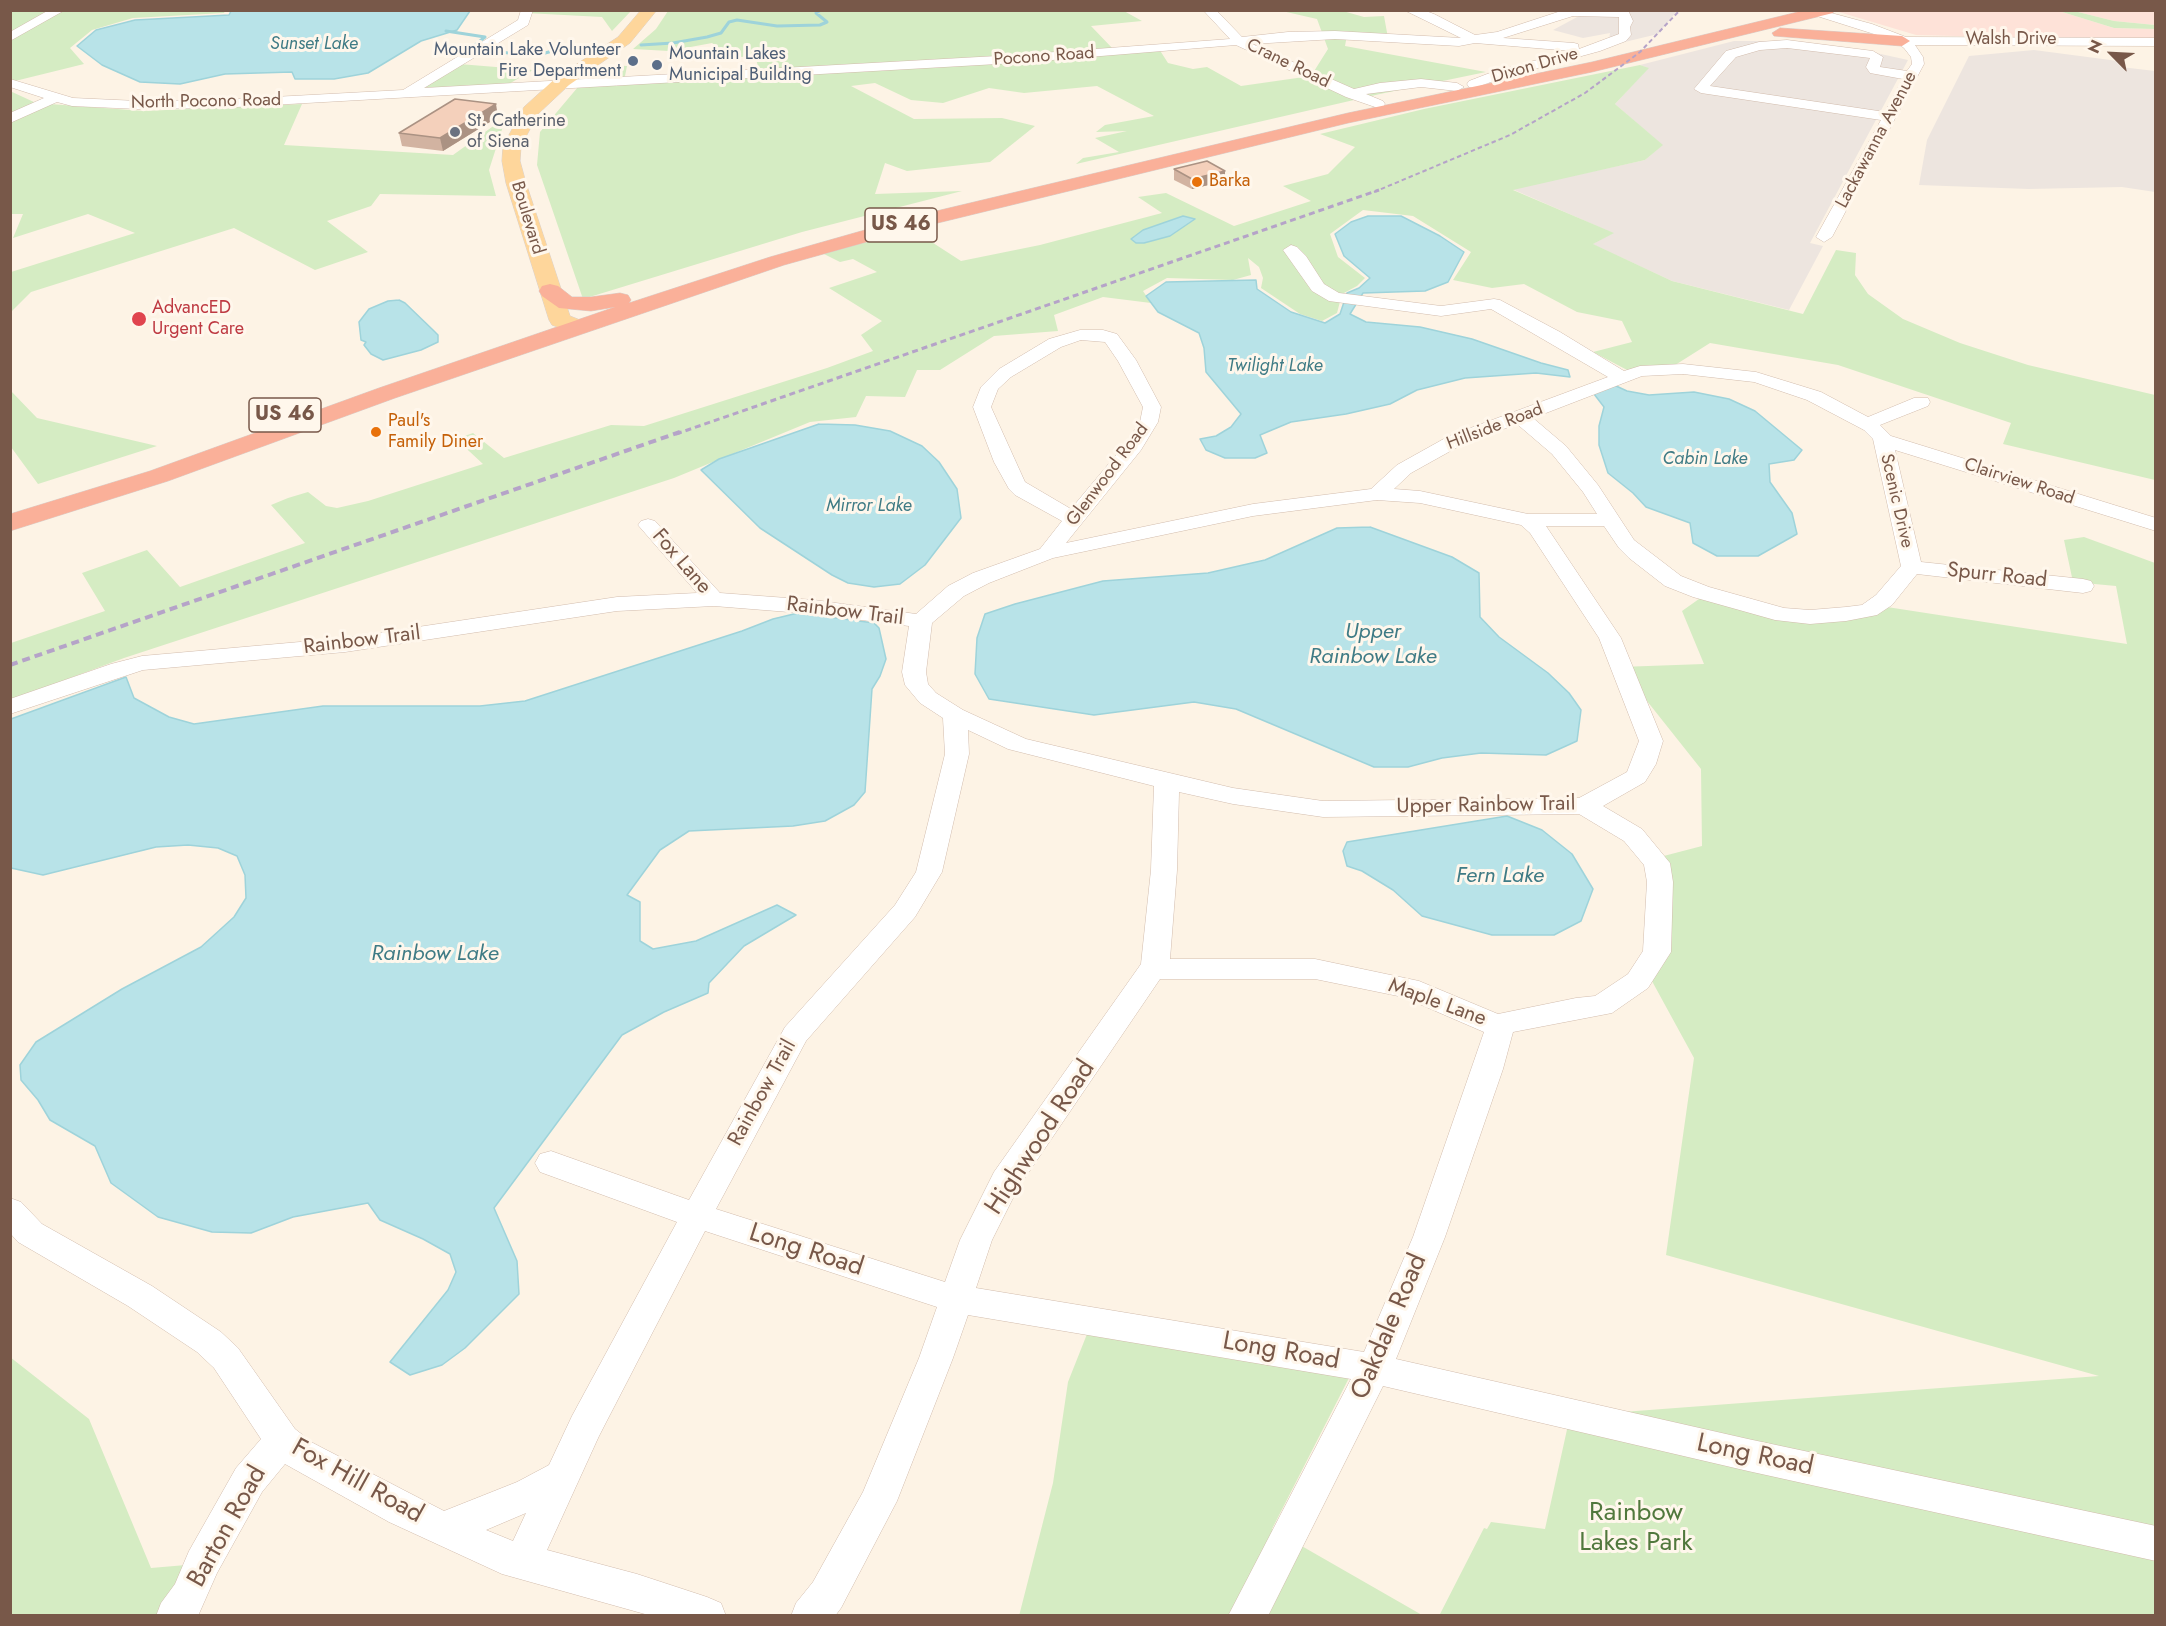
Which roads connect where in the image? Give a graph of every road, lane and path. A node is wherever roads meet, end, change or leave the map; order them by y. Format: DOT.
graph roads {
  1 [pos="59,10"];
  2 [pos="527,10"];
  3 [pos="650,10"];
  4 [pos="1209,10"];
  5 [pos="1410,10"];
  6 [pos="1811,11"];
  7 [pos="1555,13"];
  8 [pos="1875,29"];
  9 [pos="1728,35"];
  10 [pos="10,37"];
  11 [pos="1857,38"];
  12 [pos="1474,39"];
  13 [pos="1902,41"];
  14 [pos="2156,42"];
  15 [pos="1241,43"];
  16 [pos="1596,48"];
  17 [pos="1912,76"];
  18 [pos="10,83"];
  19 [pos="557,86"];
  20 [pos="1466,86"];
  21 [pos="404,94"];
  22 [pos="1350,94"];
  23 [pos="54,98"];
  24 [pos="1378,104"];
  25 [pos="1890,117"];
  26 [pos="10,119"];
  27 [pos="1824,237"];
  28 [pos="1291,250"];
  29 [pos="550,291"];
  30 [pos="620,300"];
  31 [pos="568,324"];
  32 [pos="1622,377"];
  33 [pos="1921,402"];
  34 [pos="1520,416"];
  35 [pos="1866,424"];
  36 [pos="1882,440"];
  37 [pos="1377,494"];
  38 [pos="10,507"];
  39 [pos="1074,519"];
  40 [pos="1528,520"];
  41 [pos="1612,520"];
  42 [pos="10,523"];
  43 [pos="648,525"];
  44 [pos="2156,525"];
  45 [pos="1047,553"];
  46 [pos="1912,567"];
  47 [pos="2083,586"];
  48 [pos="714,599"];
  49 [pos="921,621"];
  50 [pos="10,707"];
  51 [pos="955,715"];
  52 [pos="1167,782"];
  53 [pos="1584,806"];
  54 [pos="1153,969"];
  55 [pos="1501,1024"];
  56 [pos="551,1163"];
  57 [pos="10,1211"];
  58 [pos="698,1216"];
  59 [pos="956,1299"];
  60 [pos="1374,1370"];
  61 [pos="282,1440"];
  62 [pos="563,1476"];
  63 [pos="442,1529"];
  64 [pos="2156,1544"];
  65 [pos="522,1562"];
  66 [pos="175,1616"];
  67 [pos="707,1616"];
  68 [pos="810,1616"];
  69 [pos="1247,1616"];
  1 -- 10 [label="street"];
  2 -- 21 [label="street"];
  3 -- 19 [label="main road, Boulevard"];
  4 -- 15 [label="street, Crane Road"];
  5 -- 12 [label="street"];
  6 -- 8 [label="street, Lackawanna Avenue"];
  6 -- 9 [label="highway, US 46"];
  6 -- 20 [label="highway, US 46"];
  7 -- 12 [label="street, Pocono Road"];
  7 -- 16 [label="street, Pocono Road"];
  8 -- 11 [label="highway"];
  8 -- 13 [label="street, Lackawanna Avenue"];
  9 -- 11 [label="highway"];
  9 -- 31 [label="highway, US 46"];
  11 -- 13 [label="highway"];
  12 -- 15 [label="street, Pocono Road"];
  12 -- 16 [label="street"];
  13 -- 14 [label="street, Walsh Drive"];
  13 -- 17 [label="street, Lackawanna Avenue"];
  15 -- 19 [label="street, Pocono Road"];
  15 -- 22 [label="street, Crane Road"];
  16 -- 20 [label="street, Dixon Drive"];
  17 -- 25 [label="street, Lackawanna Avenue"];
  17 -- 25 [label="street"];
  18 -- 23 [label="street, North Pocono Road"];
  19 -- 21 [label="street, Pocono Road"];
  19 -- 29 [label="main road, Boulevard"];
  20 -- 22 [label="street"];
  20 -- 24 [label="highway, US 46"];
  21 -- 23 [label="street, North Pocono Road"];
  22 -- 24 [label="street, Crane Road"];
  23 -- 26 [label="street"];
  24 -- 30 [label="highway, US 46"];
  25 -- 27 [label="street, Lackawanna Avenue"];
  28 -- 32 [label="street"];
  29 -- 30 [label="highway"];
  29 -- 31 [label="main road, Boulevard"];
  30 -- 31 [label="highway, US 46"];
  31 -- 38 [label="highway, US 46"];
  31 -- 42 [label="highway, US 46"];
  32 -- 34 [label="street, Hillside Road"];
  32 -- 35 [label="street, Scenic Drive"];
  33 -- 35 [label="street"];
  34 -- 37 [label="street, Hillside Road"];
  34 -- 41 [label="street, Scenic Drive"];
  35 -- 36 [label="street, Scenic Drive"];
  36 -- 44 [label="street, Clairview Road"];
  36 -- 46 [label="street, Scenic Drive"];
  37 -- 40 [label="street"];
  37 -- 45 [label="street"];
  39 -- 39 [label="street, Glenwood Road"];
  39 -- 45 [label="street, Glenwood Road"];
  40 -- 41 [label="street"];
  40 -- 53 [label="street, Upper Rainbow Trail"];
  41 -- 46 [label="street, Scenic Drive"];
  43 -- 48 [label="street, Fox Lane"];
  45 -- 49 [label="street"];
  46 -- 47 [label="street, Spurr Road"];
  48 -- 49 [label="street, Rainbow Trail"];
  48 -- 50 [label="street, Rainbow Trail"];
  49 -- 51 [label="street, Rainbow Trail"];
  51 -- 52 [label="street, Upper Rainbow Trail"];
  51 -- 58 [label="street, Rainbow Trail"];
  52 -- 53 [label="street, Upper Rainbow Trail"];
  52 -- 54 [label="street, Highwood Road"];
  53 -- 55 [label="street, Maple Lane"];
  54 -- 55 [label="street, Maple Lane"];
  54 -- 59 [label="street, Highwood Road"];
  55 -- 60 [label="street, Oakdale Road"];
  56 -- 58 [label="street, Long Road"];
  57 -- 61 [label="street, Fox Hill Road"];
  58 -- 59 [label="street, Long Road"];
  58 -- 62 [label="street, Rainbow Trail"];
  59 -- 60 [label="street, Long Road"];
  59 -- 68 [label="street, Highwood Road"];
  60 -- 64 [label="street, Long Road"];
  60 -- 69 [label="street, Oakdale Road"];
  61 -- 63 [label="street, Fox Hill Road"];
  61 -- 66 [label="street, Barton Road"];
  62 -- 63 [label="street"];
  62 -- 65 [label="street, Rainbow Trail"];
  63 -- 65 [label="street, Fox Hill Road"];
  65 -- 67 [label="street, Fox Hill Road"];
}
